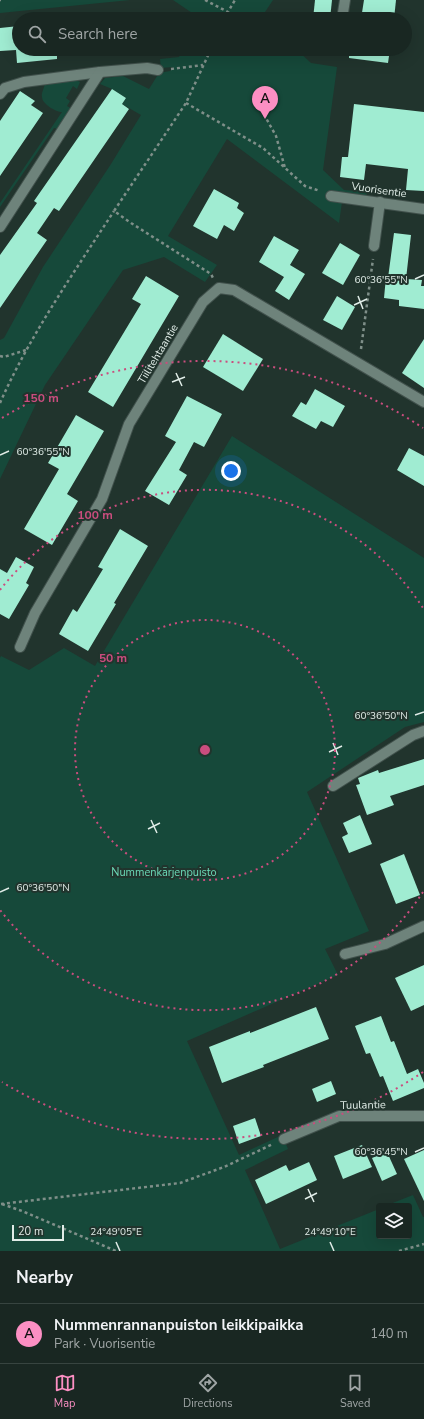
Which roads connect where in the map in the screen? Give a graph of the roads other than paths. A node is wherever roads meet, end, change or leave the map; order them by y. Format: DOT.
graph roads {
  1 [pos="345,0"];
  2 [pos="343,12"];
  3 [pos="158,70"];
  4 [pos="100,72"];
  5 [pos="0,94"];
  6 [pos="331,196"];
  7 [pos="380,202"];
  8 [pos="424,209"];
  9 [pos="0,227"];
  10 [pos="374,246"];
  11 [pos="424,402"];
  12 [pos="20,648"];
  13 [pos="424,731"];
  14 [pos="333,786"];
  15 [pos="424,926"];
  16 [pos="345,954"];
  17 [pos="424,1116"];
  18 [pos="284,1139"];
  1 -- 2 [label="street"];
  3 -- 4 [label="street"];
  4 -- 5 [label="street"];
  4 -- 9 [label="street"];
  6 -- 7 [label="street, Vuorisentie"];
  7 -- 8 [label="street, Vuorisentie"];
  7 -- 10 [label="street"];
  11 -- 12 [label="street, Tiilitehtaantie"];
  13 -- 14 [label="street"];
  15 -- 16 [label="street"];
  17 -- 18 [label="street, Tuulantie"];
}
